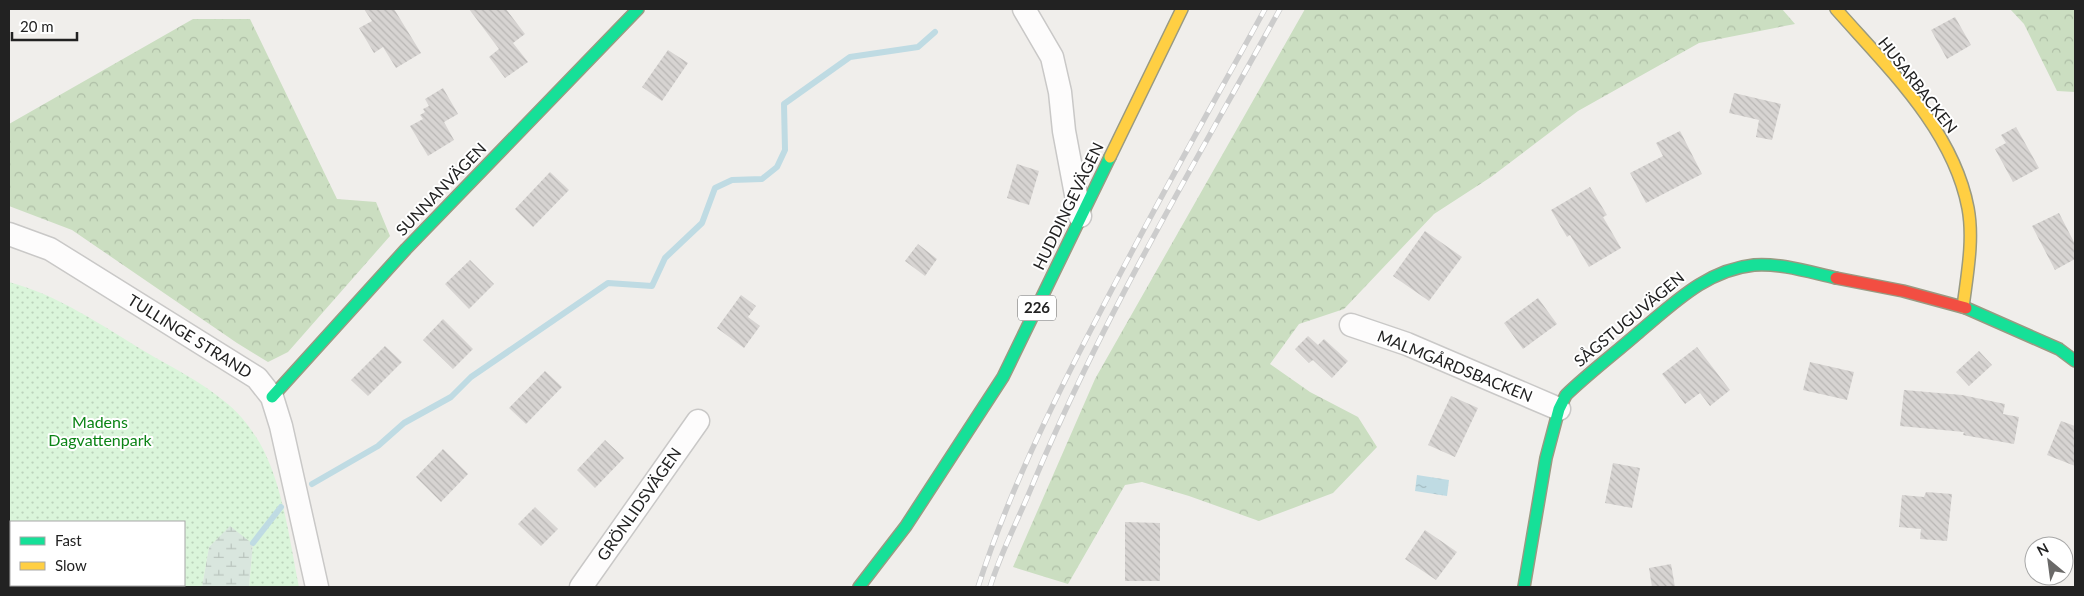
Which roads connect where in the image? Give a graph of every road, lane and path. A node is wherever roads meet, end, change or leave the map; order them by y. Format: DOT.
graph roads {
  1 [pos="638,9"];
  2 [pos="1024,9"];
  3 [pos="1182,9"];
  4 [pos="1836,9"];
  5 [pos="1080,216"];
  6 [pos="9,234"];
  7 [pos="1964,307"];
  8 [pos="1351,325"];
  9 [pos="2075,361"];
  10 [pos="272,397"];
  11 [pos="1559,409"];
  12 [pos="698,421"];
  13 [pos="316,587"];
  14 [pos="581,587"];
  15 [pos="859,587"];
  16 [pos="1524,587"];
  1 -- 10 [label="street, SUNNANVÄGEN"];
  2 -- 5 [label="street"];
  3 -- 5 [label="street, HUDDINGEVÄGEN / 226"];
  4 -- 7 [label="street, HUSARBACKEN"];
  5 -- 15 [label="street, HUDDINGEVÄGEN / 226"];
  6 -- 10 [label="street, TULLINGE STRAND"];
  7 -- 9 [label="street, SÅGSTUGUVÄGEN"];
  7 -- 11 [label="street, SÅGSTUGUVÄGEN"];
  8 -- 11 [label="street, MALMGÅRDSBACKEN"];
  10 -- 13 [label="street, TULLINGE STRAND"];
  11 -- 16 [label="street, SÅGSTUGUVÄGEN"];
  12 -- 14 [label="street, GRÖNLIDSVÄGEN"];
}
